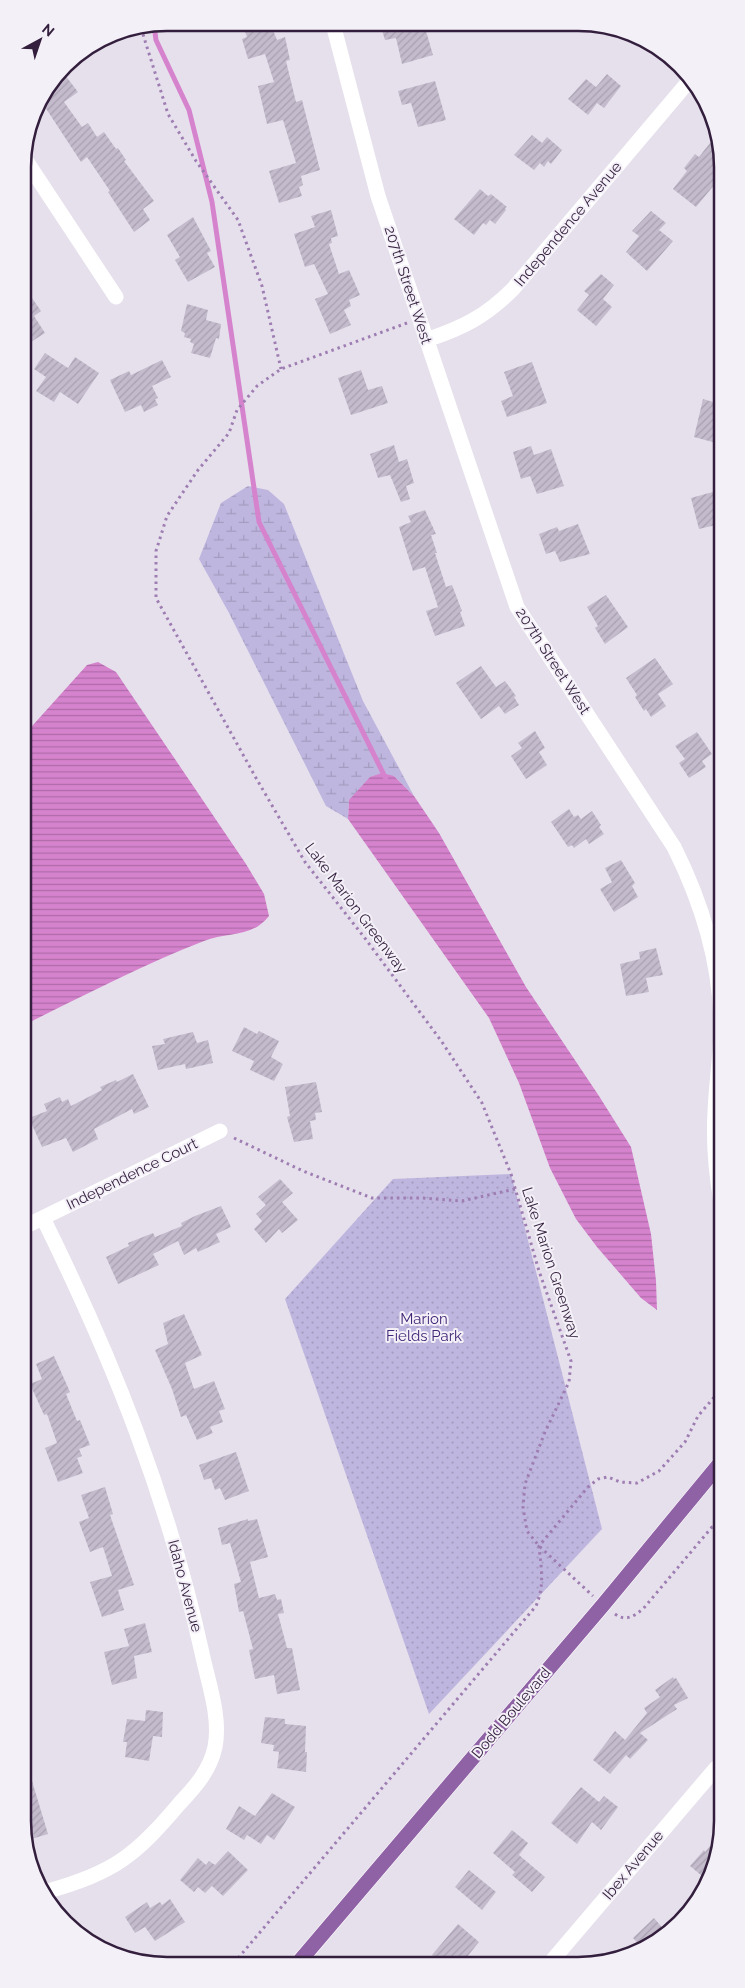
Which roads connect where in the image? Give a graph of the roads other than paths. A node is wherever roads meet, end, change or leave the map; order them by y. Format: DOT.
graph roads {
  1 [pos="335,31"];
  2 [pos="686,85"];
  3 [pos="32,170"];
  4 [pos="116,297"];
  5 [pos="426,340"];
  6 [pos="714,960"];
  7 [pos="220,1131"];
  8 [pos="44,1218"];
  9 [pos="31,1224"];
  10 [pos="713,1472"];
  11 [pos="713,1780"];
  12 [pos="51,1890"];
  13 [pos="303,1957"];
  14 [pos="555,1957"];
  1 -- 5 [label="street, 207th Street West"];
  2 -- 5 [label="street, Independence Avenue"];
  3 -- 4 [label="street"];
  5 -- 6 [label="street, 207th Street West"];
  7 -- 8 [label="street, Independence Court"];
  8 -- 9 [label="street"];
  8 -- 12 [label="street, Idaho Avenue"];
  10 -- 13 [label="main road, Dodd Boulevard"];
  11 -- 14 [label="street, Ibex Avenue"];
}
